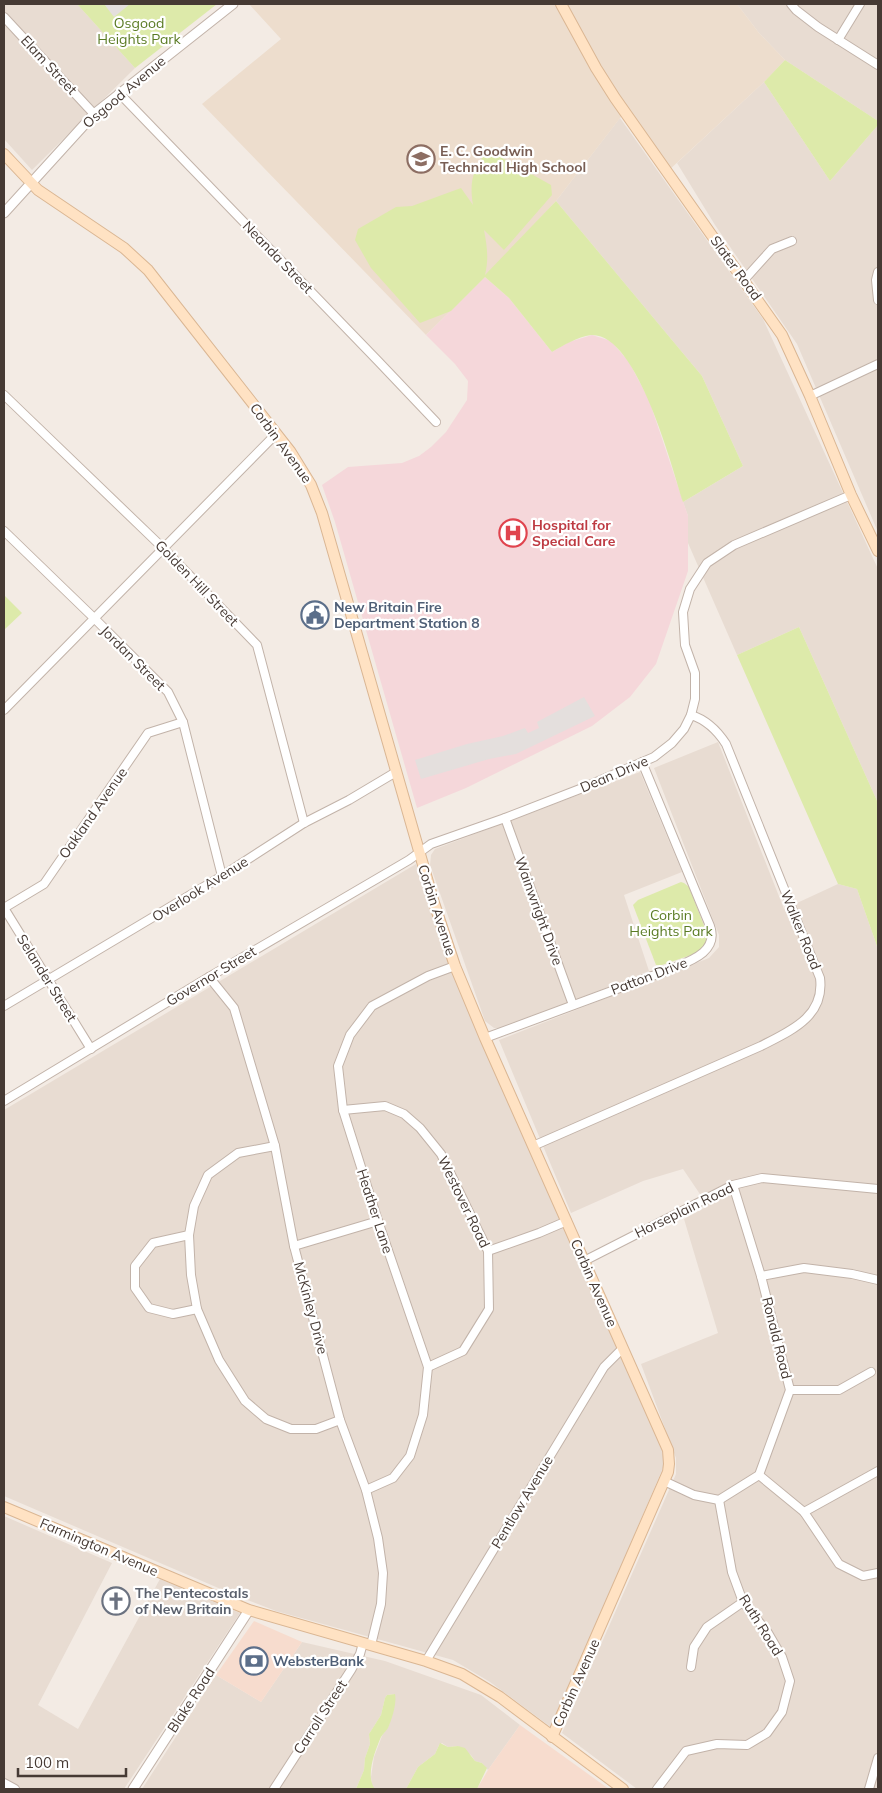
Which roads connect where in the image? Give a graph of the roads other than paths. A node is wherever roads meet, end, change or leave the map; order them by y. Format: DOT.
graph roads {
  1 [pos="233,4"];
  2 [pos="561,4"];
  3 [pos="791,4"];
  4 [pos="860,4"];
  5 [pos="4,16"];
  6 [pos="838,40"];
  7 [pos="878,65"];
  8 [pos="119,93"];
  9 [pos="94,114"];
  10 [pos="4,154"];
  11 [pos="31,183"];
  12 [pos="4,213"];
  13 [pos="792,241"];
  14 [pos="878,272"];
  15 [pos="744,280"];
  16 [pos="878,300"];
  17 [pos="878,364"];
  18 [pos="4,395"];
  19 [pos="810,396"];
  20 [pos="436,422"];
  21 [pos="276,434"];
  22 [pos="851,495"];
  23 [pos="4,531"];
  24 [pos="163,548"];
  25 [pos="878,551"];
  26 [pos="95,619"];
  27 [pos="4,710"];
  28 [pos="691,715"];
  29 [pos="183,722"];
  30 [pos="642,762"];
  31 [pos="396,772"];
  32 [pos="505,818"];
  33 [pos="304,822"];
  34 [pos="419,852"];
  35 [pos="222,876"];
  36 [pos="4,908"];
  37 [pos="455,966"];
  38 [pos="209,978"];
  39 [pos="48,980"];
  40 [pos="573,1004"];
  41 [pos="4,1006"];
  42 [pos="485,1038"];
  43 [pos="91,1049"];
  44 [pos="4,1101"];
  45 [pos="344,1110"];
  46 [pos="274,1146"];
  47 [pos="533,1146"];
  48 [pos="733,1184"];
  49 [pos="878,1189"];
  50 [pos="378,1221"];
  51 [pos="566,1221"];
  52 [pos="189,1235"];
  53 [pos="294,1246"];
  54 [pos="488,1251"];
  55 [pos="584,1262"];
  56 [pos="761,1276"];
  57 [pos="878,1280"];
  58 [pos="197,1309"];
  59 [pos="622,1348"];
  60 [pos="428,1367"];
  61 [pos="871,1372"];
  62 [pos="790,1390"];
  63 [pos="340,1420"];
  64 [pos="878,1472"];
  65 [pos="759,1475"];
  66 [pos="664,1481"];
  67 [pos="366,1490"];
  68 [pos="719,1500"];
  69 [pos="4,1507"];
  70 [pos="804,1512"];
  71 [pos="878,1573"];
  72 [pos="743,1602"];
  73 [pos="249,1610"];
  74 [pos="367,1644"];
  75 [pos="426,1661"];
  76 [pos="691,1666"];
  77 [pos="552,1737"];
  78 [pos="878,1758"];
  79 [pos="4,1784"];
  80 [pos="14,1789"];
  81 [pos="133,1789"];
  82 [pos="274,1789"];
  83 [pos="623,1789"];
  84 [pos="658,1789"];
  85 [pos="870,1789"];
  1 -- 8 [label="street, Osgood Avenue"];
  2 -- 15 [label="main road, Slater Road"];
  3 -- 6 [label="street"];
  4 -- 6 [label="street"];
  5 -- 9 [label="street, Elam Street"];
  6 -- 7 [label="street"];
  8 -- 9 [label="street, Osgood Avenue"];
  8 -- 20 [label="street, Neanda Street"];
  9 -- 11 [label="street, Osgood Avenue"];
  10 -- 11 [label="main road, Corbin Avenue"];
  11 -- 12 [label="street, Osgood Avenue"];
  11 -- 21 [label="main road, Corbin Avenue"];
  13 -- 15 [label="street"];
  14 -- 16 [label="street"];
  15 -- 19 [label="main road, Slater Road"];
  17 -- 19 [label="street"];
  18 -- 24 [label="street, Golden Hill Street"];
  19 -- 22 [label="main road, Slater Road"];
  21 -- 24 [label="street"];
  21 -- 31 [label="main road, Corbin Avenue"];
  22 -- 25 [label="main road, Slater Road"];
  22 -- 28 [label="street, Dean Drive"];
  23 -- 26 [label="street, Jordan Street"];
  24 -- 26 [label="street"];
  24 -- 33 [label="street, Golden Hill Street"];
  26 -- 27 [label="street"];
  26 -- 29 [label="street, Jordan Street"];
  28 -- 30 [label="street, Dean Drive"];
  28 -- 47 [label="street, Walker Road"];
  29 -- 35 [label="street, Jordan Street"];
  29 -- 36 [label="street, Oakland Avenue"];
  30 -- 32 [label="street, Dean Drive"];
  30 -- 40 [label="street, Patton Drive"];
  31 -- 33 [label="street, Overlook Avenue"];
  31 -- 34 [label="main road, Corbin Avenue"];
  32 -- 34 [label="street, Dean Drive"];
  32 -- 40 [label="street, Wainwright Drive"];
  33 -- 35 [label="street, Overlook Avenue"];
  34 -- 37 [label="main road, Corbin Avenue"];
  34 -- 38 [label="street, Governor Street"];
  35 -- 39 [label="street, Overlook Avenue"];
  36 -- 39 [label="street, Selander Street"];
  37 -- 42 [label="main road, Corbin Avenue"];
  37 -- 45 [label="street, Heather Lane"];
  38 -- 43 [label="street, Governor Street"];
  38 -- 46 [label="street, McKinley Drive"];
  39 -- 41 [label="street, Overlook Avenue"];
  39 -- 43 [label="street, Selander Street"];
  40 -- 42 [label="street, Patton Drive"];
  42 -- 47 [label="main road, Corbin Avenue"];
  43 -- 44 [label="street, Governor Street"];
  45 -- 50 [label="street, Heather Lane"];
  45 -- 54 [label="street, Westover Road"];
  46 -- 52 [label="street"];
  46 -- 53 [label="street, McKinley Drive"];
  47 -- 51 [label="main road, Corbin Avenue"];
  48 -- 49 [label="street, Horseplain Road"];
  48 -- 55 [label="street, Horseplain Road"];
  48 -- 56 [label="street, Ronald Road"];
  50 -- 53 [label="street"];
  50 -- 60 [label="street, Heather Lane"];
  51 -- 54 [label="street"];
  51 -- 55 [label="main road, Corbin Avenue"];
  52 -- 58 [label="street"];
  52 -- 58 [label="street"];
  53 -- 63 [label="street, McKinley Drive"];
  54 -- 60 [label="street, Westover Road"];
  55 -- 59 [label="main road, Corbin Avenue"];
  56 -- 57 [label="street"];
  56 -- 62 [label="street, Ronald Road"];
  58 -- 63 [label="street"];
  59 -- 66 [label="main road, Corbin Avenue"];
  59 -- 75 [label="street, Pentlow Avenue"];
  60 -- 67 [label="street, Heather Lane"];
  61 -- 62 [label="street"];
  62 -- 65 [label="street, Ronald Road"];
  63 -- 67 [label="street, McKinley Drive"];
  64 -- 70 [label="street"];
  65 -- 68 [label="street"];
  65 -- 70 [label="street"];
  66 -- 68 [label="street"];
  66 -- 77 [label="main road, Corbin Avenue"];
  67 -- 74 [label="street, McKinley Drive"];
  68 -- 72 [label="street, Ruth Road"];
  69 -- 73 [label="main road, Farmington Avenue"];
  70 -- 71 [label="street"];
  72 -- 76 [label="street"];
  72 -- 84 [label="street, Ruth Road"];
  73 -- 74 [label="main road, Farmington Avenue"];
  73 -- 81 [label="street, Blake Road"];
  74 -- 75 [label="main road, Farmington Avenue"];
  74 -- 82 [label="street, Carroll Street"];
  75 -- 77 [label="main road, Farmington Avenue"];
  77 -- 83 [label="main road, Farmington Avenue"];
  78 -- 85 [label="street"];
  79 -- 80 [label="street"];
}
